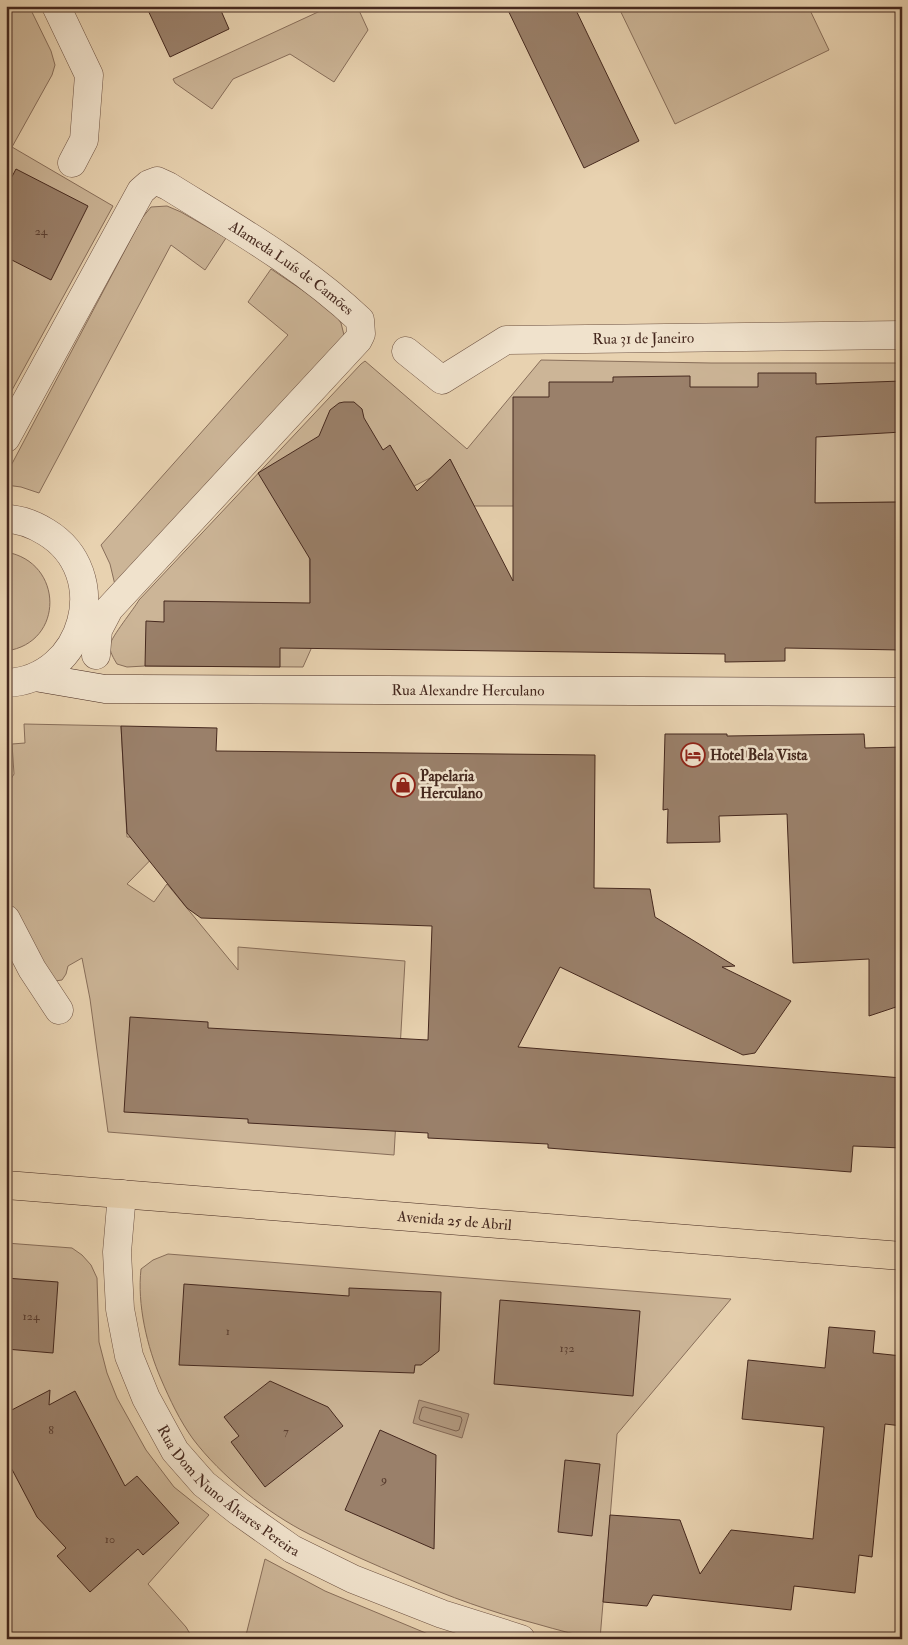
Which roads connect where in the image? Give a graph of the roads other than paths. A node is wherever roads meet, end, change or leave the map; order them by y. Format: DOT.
graph roads {
  1 [pos="56,6"];
  2 [pos="72,163"];
  3 [pos="902,335"];
  4 [pos="406,351"];
  5 [pos="6,438"];
  6 [pos="6,519"];
  7 [pos="92,622"];
  8 [pos="35,677"];
  9 [pos="6,683"];
  10 [pos="134,690"];
  11 [pos="902,692"];
  12 [pos="6,919"];
  13 [pos="59,1010"];
  14 [pos="6,1185"];
  15 [pos="122,1194"];
  16 [pos="902,1256"];
  17 [pos="521,1639"];
  1 -- 2 [label="street"];
  3 -- 4 [label="street, Rua 31 de Janeiro"];
  5 -- 7 [label="street, Alameda Luís de Camões"];
  6 -- 7 [label="street"];
  7 -- 8 [label="street"];
  7 -- 10 [label="street"];
  8 -- 9 [label="street"];
  8 -- 10 [label="street, Rua Alexandre Herculano"];
  10 -- 11 [label="street, Rua Alexandre Herculano"];
  12 -- 13 [label="street"];
  14 -- 15 [label="main road, Avenida 25 de Abril"];
  15 -- 16 [label="main road, Avenida 25 de Abril"];
  15 -- 17 [label="street, Rua Dom Nuno Álvares Pereira"];
}
